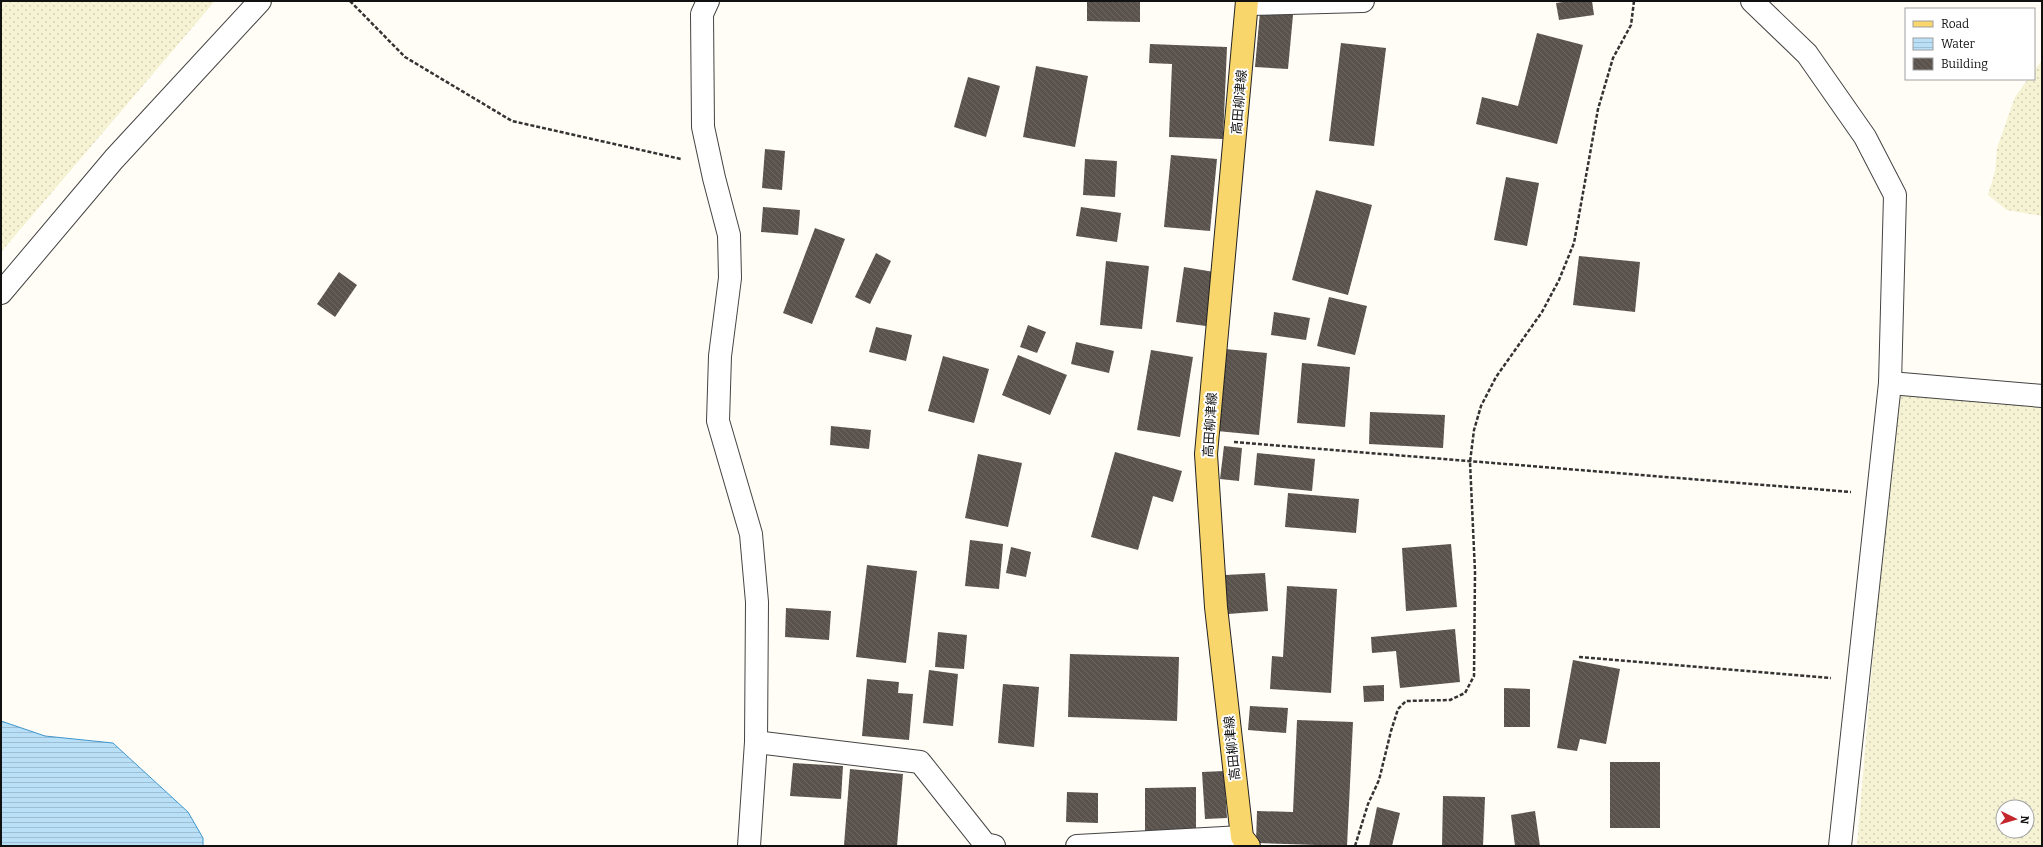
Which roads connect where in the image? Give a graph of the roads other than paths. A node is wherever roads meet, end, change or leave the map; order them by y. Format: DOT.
graph roads {
  1 [pos="260,1"];
  2 [pos="708,1"];
  3 [pos="1363,1"];
  4 [pos="1752,1"];
  5 [pos="1247,3"];
  6 [pos="1,293"];
  7 [pos="1890,382"];
  8 [pos="2042,396"];
  9 [pos="756,742"];
  10 [pos="1246,842"];
  11 [pos="749,846"];
  12 [pos="994,846"];
  13 [pos="1077,846"];
  14 [pos="1840,846"];
  1 -- 6 [label="street"];
  2 -- 9 [label="street"];
  3 -- 5 [label="street"];
  4 -- 7 [label="street"];
  5 -- 10 [label="main road, 高田柳津線"];
  7 -- 8 [label="street"];
  7 -- 14 [label="street"];
  9 -- 11 [label="street"];
  9 -- 12 [label="street"];
  10 -- 13 [label="street"];
}
